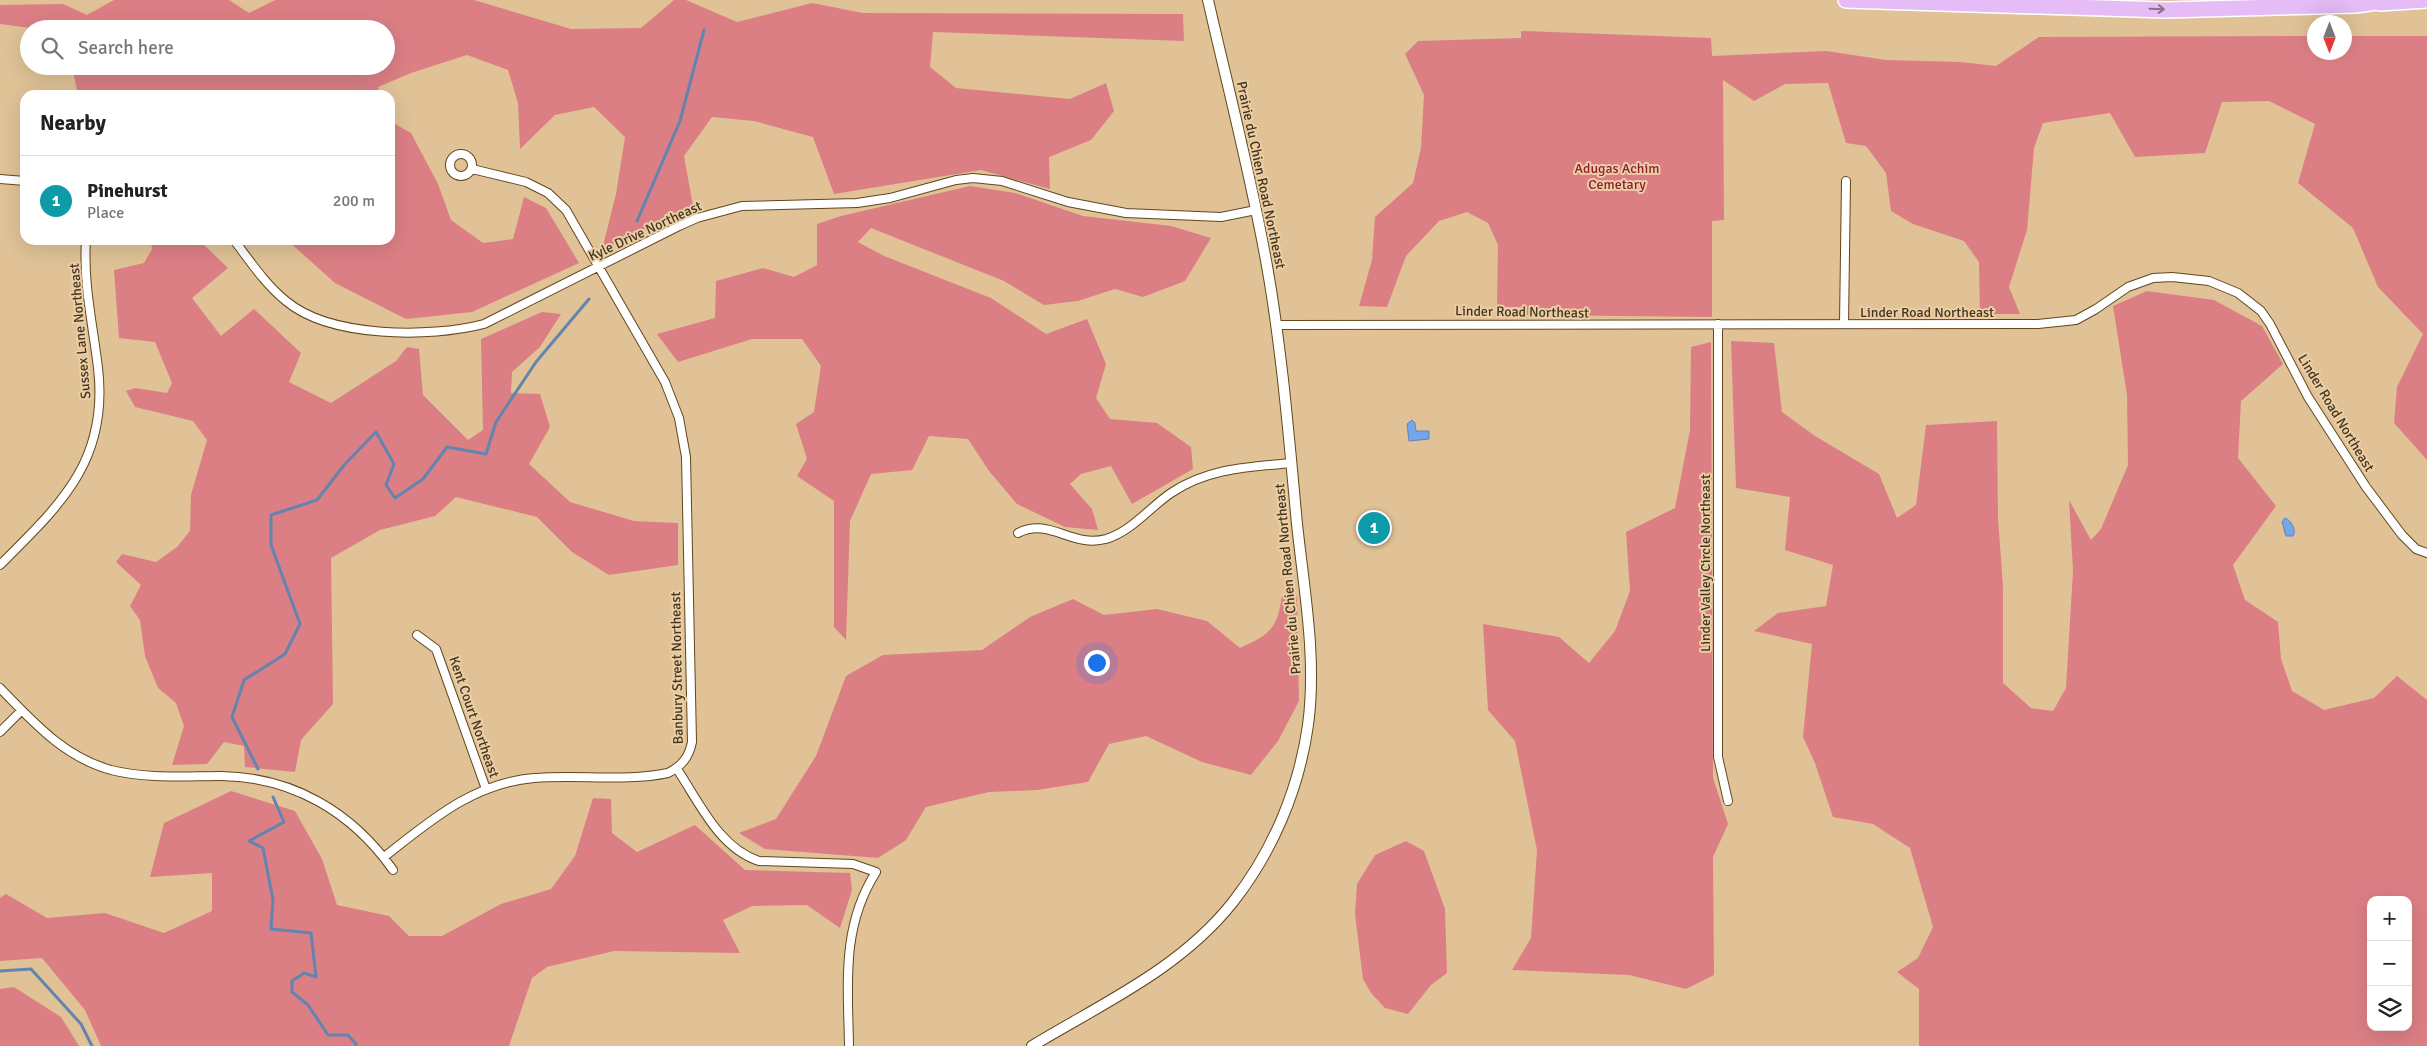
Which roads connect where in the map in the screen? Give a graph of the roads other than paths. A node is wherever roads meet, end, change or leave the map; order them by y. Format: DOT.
graph roads {
  1 [pos="1208,0"];
  2 [pos="1846,0"];
  3 [pos="2390,0"];
  4 [pos="2427,0"];
  5 [pos="2356,5"];
  6 [pos="472,169"];
  7 [pos="0,179"];
  8 [pos="20,181"];
  9 [pos="1846,181"];
  10 [pos="1256,210"];
  11 [pos="86,245"];
  12 [pos="238,245"];
  13 [pos="600,265"];
  14 [pos="1718,324"];
  15 [pos="1844,324"];
  16 [pos="1276,325"];
  17 [pos="1292,464"];
  18 [pos="1018,532"];
  19 [pos="2427,553"];
  20 [pos="0,565"];
  21 [pos="417,635"];
  22 [pos="0,688"];
  23 [pos="22,711"];
  24 [pos="0,732"];
  25 [pos="677,769"];
  26 [pos="486,789"];
  27 [pos="1728,801"];
  28 [pos="384,857"];
  29 [pos="393,870"];
  30 [pos="849,1046"];
  31 [pos="1032,1046"];
  1 -- 10 [label="street, Prairie du Chien Road Northeast"];
  2 -- 5 [label="highway, one-way"];
  3 -- 5 [label="highway"];
  4 -- 5 [label="highway"];
  6 -- 13 [label="street, Banbury Street Northeast"];
  7 -- 8 [label="street"];
  9 -- 15 [label="street"];
  10 -- 13 [label="street, Kyle Drive Northeast"];
  10 -- 16 [label="street, Prairie du Chien Road Northeast"];
  11 -- 20 [label="street, Sussex Lane Northeast"];
  12 -- 13 [label="street, Kyle Drive Northeast"];
  13 -- 25 [label="street, Banbury Street Northeast"];
  14 -- 15 [label="street, Linder Road Northeast"];
  14 -- 16 [label="street, Linder Road Northeast"];
  14 -- 27 [label="street, Linder Valley Circle Northeast"];
  15 -- 19 [label="street, Linder Road Northeast"];
  16 -- 17 [label="street, Prairie du Chien Road Northeast"];
  17 -- 18 [label="street"];
  17 -- 31 [label="street, Prairie du Chien Road Northeast"];
  21 -- 26 [label="street, Kent Court Northeast"];
  22 -- 23 [label="street"];
  23 -- 24 [label="street"];
  23 -- 28 [label="street"];
  25 -- 26 [label="street"];
  25 -- 30 [label="street"];
  26 -- 28 [label="street"];
  28 -- 29 [label="street"];
}
